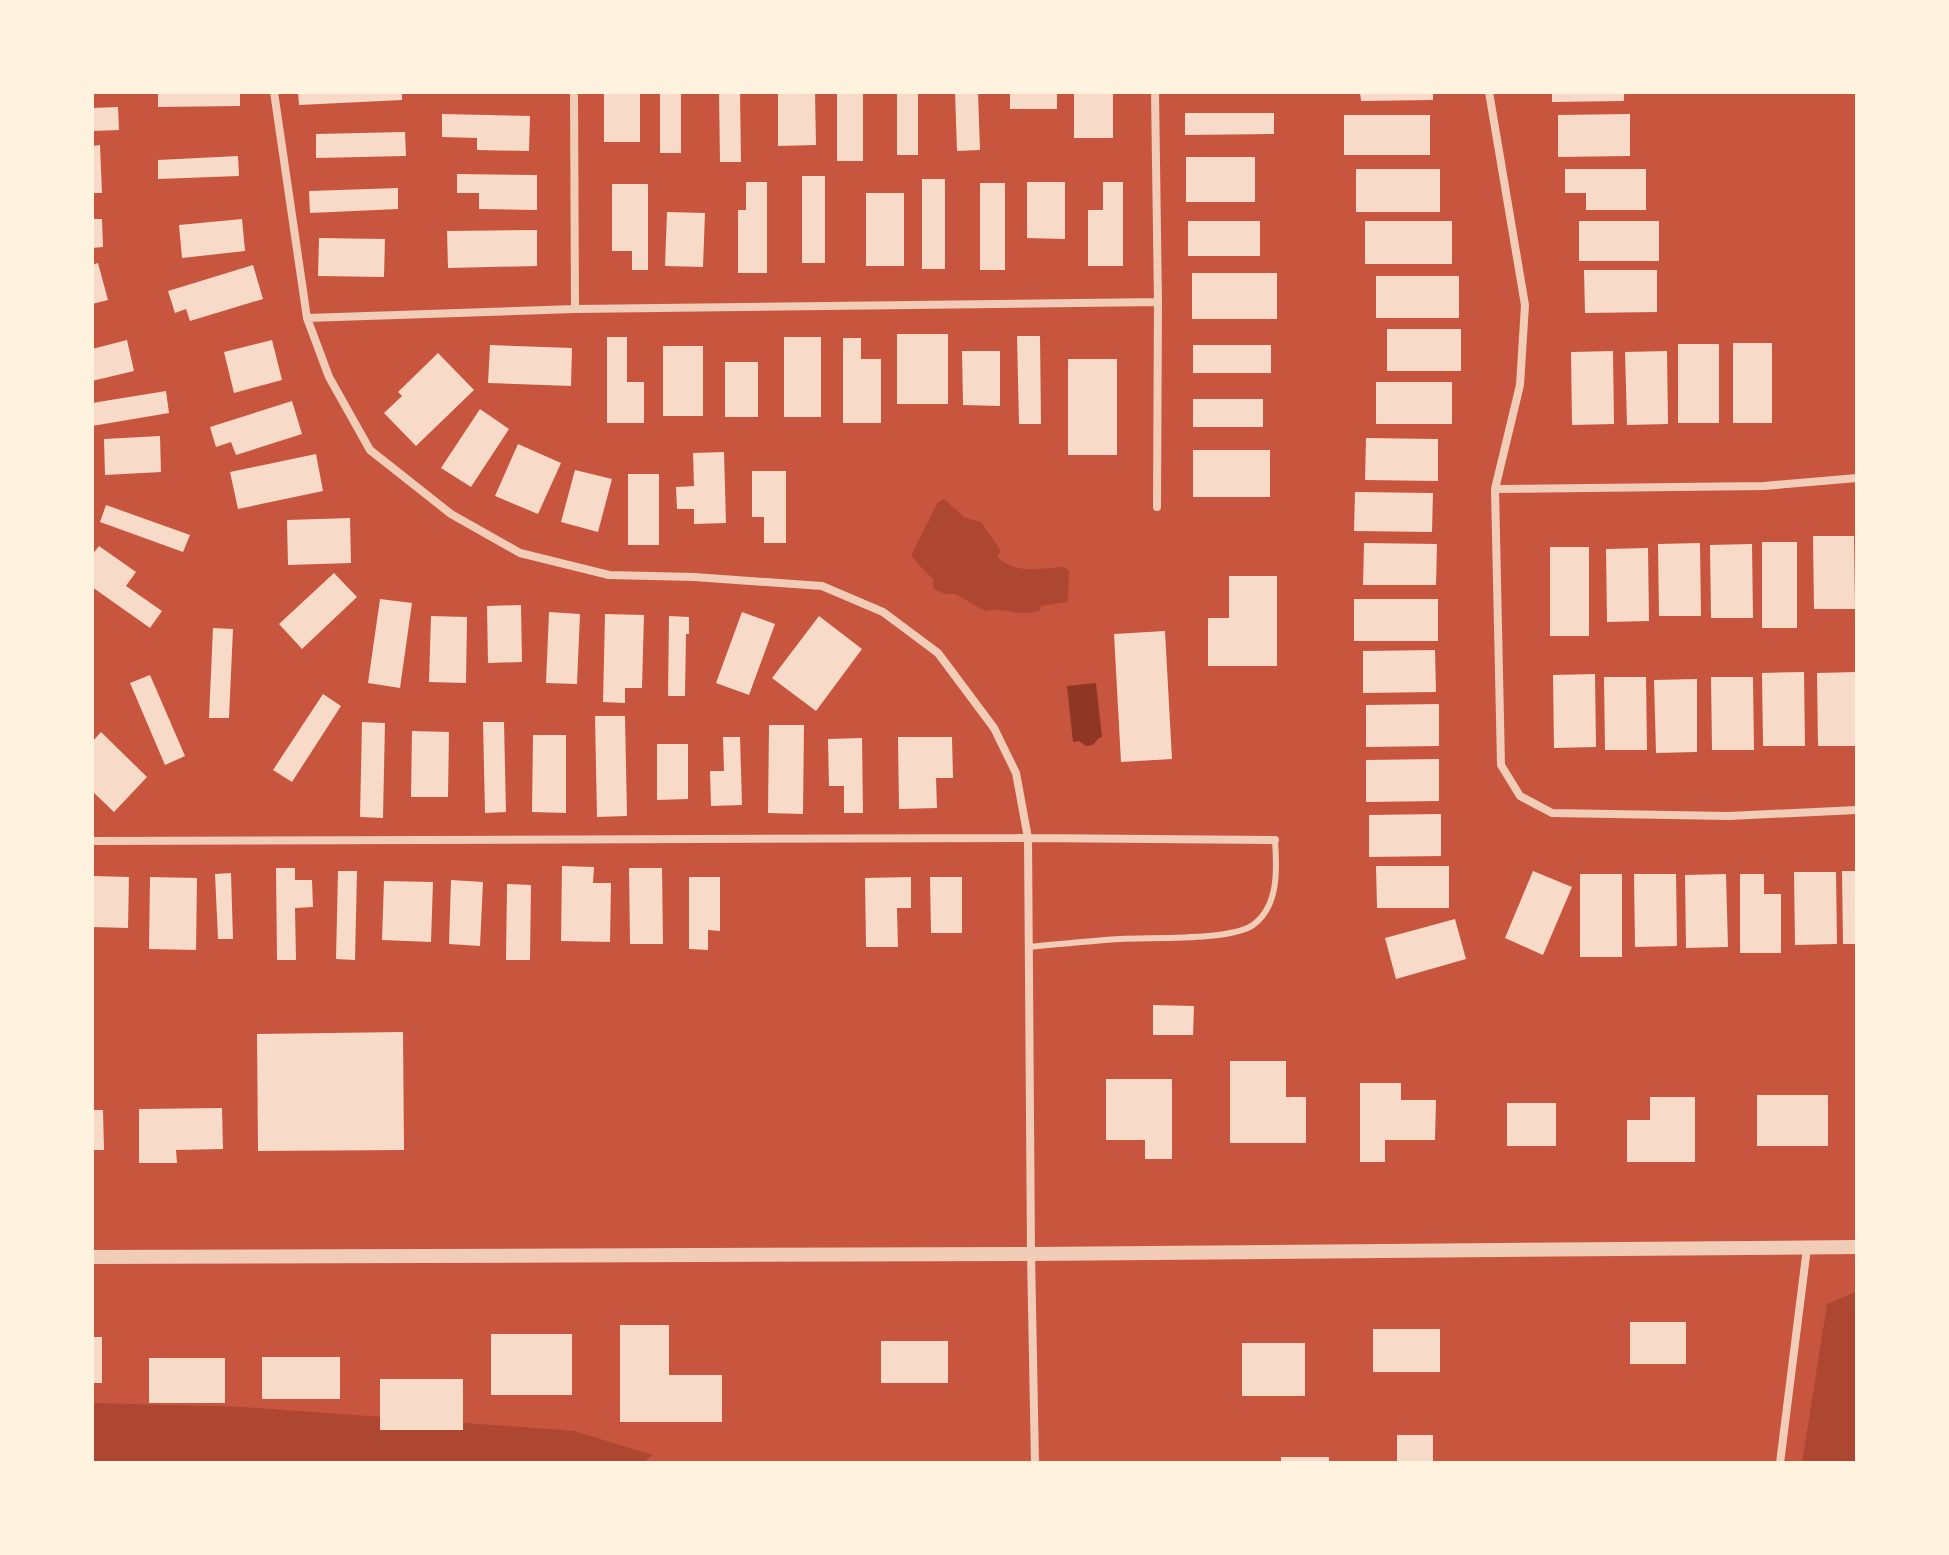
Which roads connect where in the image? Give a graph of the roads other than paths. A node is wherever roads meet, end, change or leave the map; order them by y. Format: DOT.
graph roads {
  1 [pos="274,92"];
  2 [pos="574,92"];
  3 [pos="1155,92"];
  4 [pos="1489,92"];
  5 [pos="1158,302"];
  6 [pos="575,309"];
  7 [pos="307,318"];
  8 [pos="1857,478"];
  9 [pos="1495,489"];
  10 [pos="1157,507"];
  11 [pos="1857,810"];
  12 [pos="1028,838"];
  13 [pos="1275,840"];
  14 [pos="92,841"];
  15 [pos="1029,947"];
  16 [pos="1857,1247"];
  17 [pos="1807,1248"];
  18 [pos="1031,1254"];
  19 [pos="92,1257"];
  20 [pos="1035,1463"];
  21 [pos="1780,1463"];
  1 -- 7 [label="street"];
  2 -- 6 [label="street"];
  3 -- 5 [label="street"];
  4 -- 9 [label="street"];
  5 -- 6 [label="street"];
  5 -- 10 [label="street"];
  6 -- 7 [label="street"];
  7 -- 12 [label="street"];
  8 -- 9 [label="street"];
  9 -- 11 [label="street"];
  12 -- 13 [label="street"];
  12 -- 14 [label="street"];
  12 -- 15 [label="street"];
  13 -- 15 [label="lane"];
  15 -- 18 [label="street"];
  16 -- 17 [label="street"];
  17 -- 18 [label="street"];
  17 -- 21 [label="street"];
  18 -- 19 [label="street"];
  18 -- 20 [label="street"];
}
